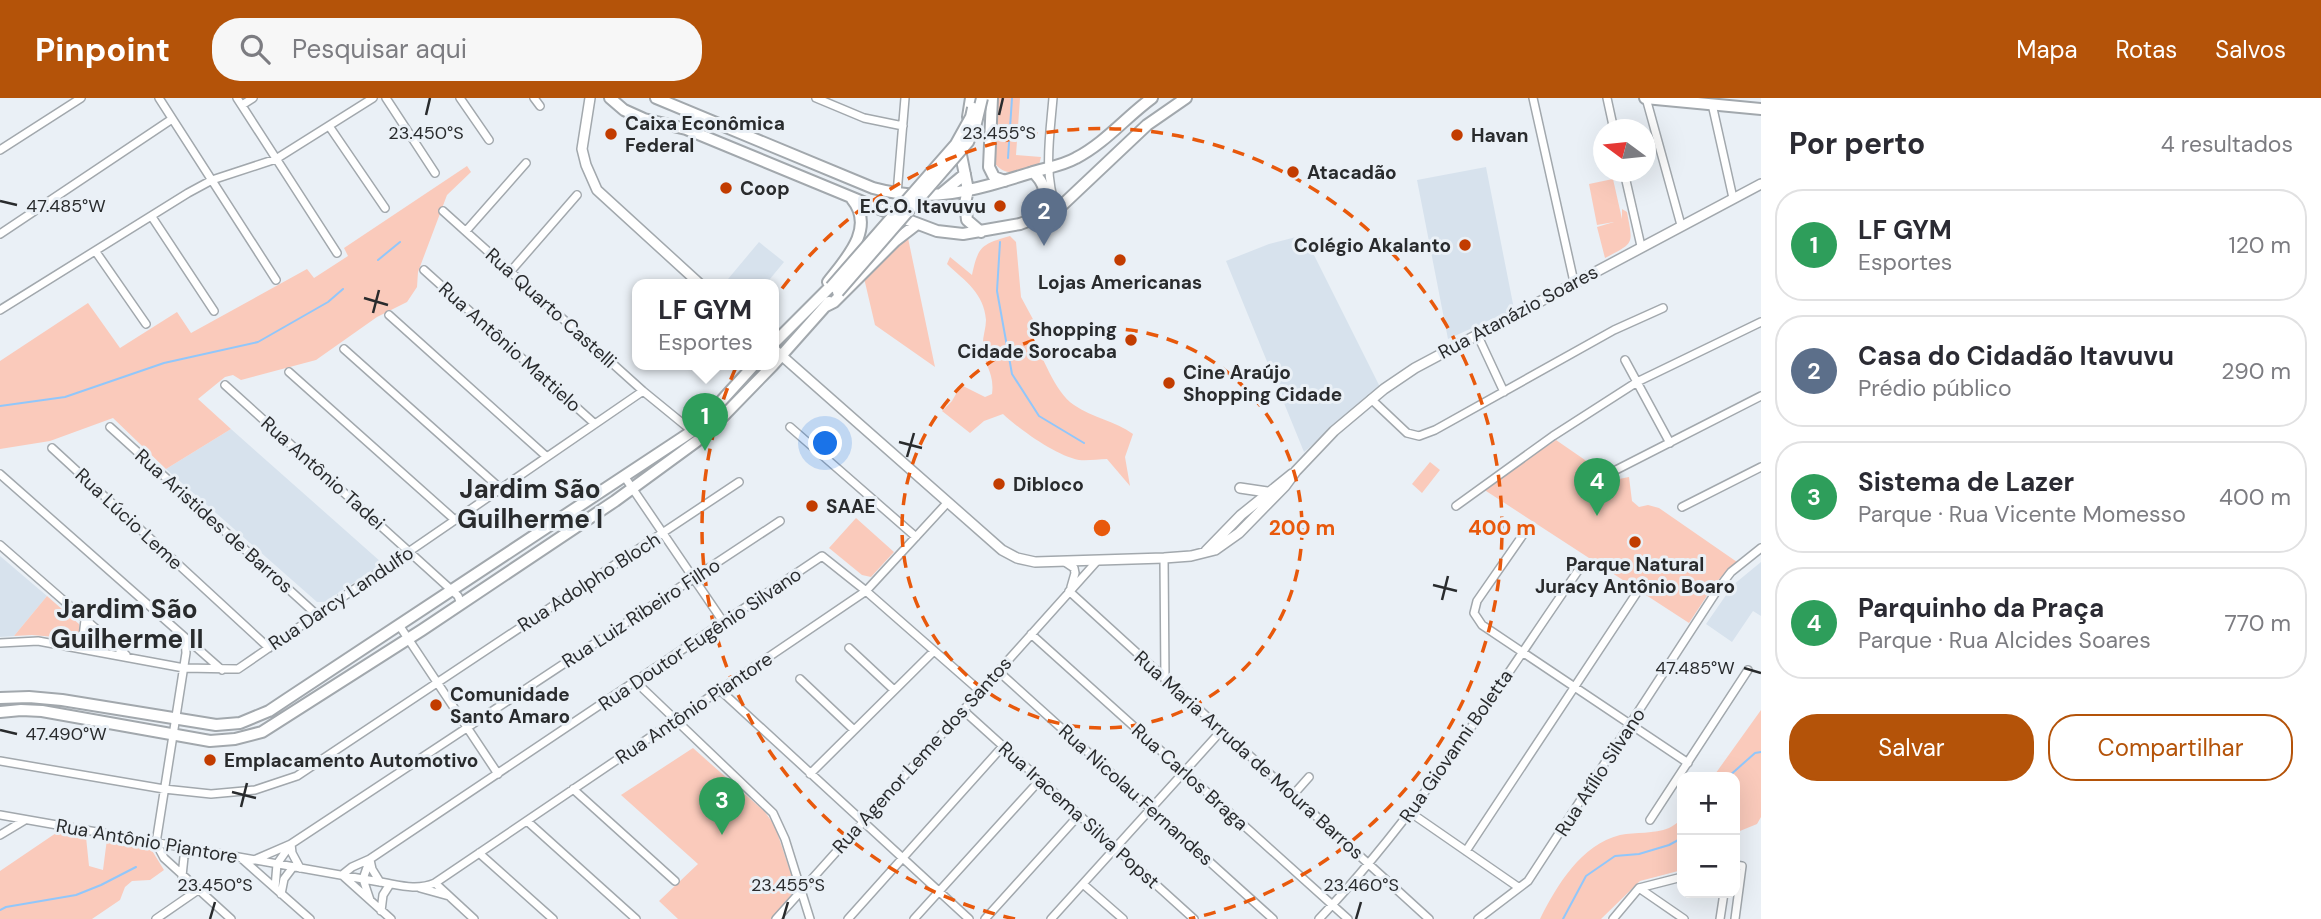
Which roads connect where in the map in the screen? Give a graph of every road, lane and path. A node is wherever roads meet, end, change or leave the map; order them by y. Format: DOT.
graph roads {
  1 [pos="81,98"];
  2 [pos="159,98"];
  3 [pos="253,98"];
  4 [pos="373,98"];
  5 [pos="386,98"];
  6 [pos="460,98"];
  7 [pos="534,98"];
  8 [pos="590,98"];
  9 [pos="610,98"];
  10 [pos="657,98"];
  11 [pos="816,98"];
  12 [pos="905,98"];
  13 [pos="973,98"];
  14 [pos="982,98"];
  15 [pos="992,98"];
  16 [pos="1053,98"];
  17 [pos="1152,98"];
  18 [pos="1186,98"];
  19 [pos="1533,98"];
  20 [pos="1607,98"];
  21 [pos="1646,98"];
  22 [pos="240,102"];
  23 [pos="673,102"];
  24 [pos="1712,104"];
  25 [pos="540,106"];
  26 [pos="1761,108"];
  27 [pos="172,119"];
  28 [pos="1612,119"];
  29 [pos="903,126"];
  30 [pos="329,127"];
  31 [pos="489,140"];
  32 [pos="0,150"];
  33 [pos="276,159"];
  34 [pos="526,163"];
  35 [pos="1049,167"];
  36 [pos="1033,172"];
  37 [pos="435,173"];
  38 [pos="965,174"];
  39 [pos="212,180"];
  40 [pos="1005,181"];
  41 [pos="1626,182"];
  42 [pos="1761,184"];
  43 [pos="985,186"];
  44 [pos="968,190"];
  45 [pos="897,194"];
  46 [pos="577,195"];
  47 [pos="939,196"];
  48 [pos="850,197"];
  49 [pos="926,197"];
  50 [pos="1733,198"];
  51 [pos="965,202"];
  52 [pos="385,208"];
  53 [pos="1057,210"];
  54 [pos="443,211"];
  55 [pos="892,214"];
  56 [pos="152,217"];
  57 [pos="1031,219"];
  58 [pos="917,223"];
  59 [pos="1681,225"];
  60 [pos="466,231"];
  61 [pos="981,232"];
  62 [pos="0,234"];
  63 [pos="1641,246"];
  64 [pos="96,252"];
  65 [pos="337,253"];
  66 [pos="424,270"];
  67 [pos="510,272"];
  68 [pos="276,279"];
  69 [pos="694,279"];
  70 [pos="1574,282"];
  71 [pos="835,290"];
  72 [pos="810,304"];
  73 [pos="826,306"];
  74 [pos="1663,308"];
  75 [pos="0,310"];
  76 [pos="214,311"];
  77 [pos="388,315"];
  78 [pos="1761,322"];
  79 [pos="146,324"];
  80 [pos="1477,334"];
  81 [pos="779,345"];
  82 [pos="779,346"];
  83 [pos="344,348"];
  84 [pos="779,352"];
  85 [pos="1625,359"];
  86 [pos="750,370"];
  87 [pos="767,370"];
  88 [pos="289,372"];
  89 [pos="1637,382"];
  90 [pos="225,385"];
  91 [pos="643,391"];
  92 [pos="1504,392"];
  93 [pos="1761,396"];
  94 [pos="1371,399"];
  95 [pos="595,424"];
  96 [pos="110,427"];
  97 [pos="790,427"];
  98 [pos="695,435"];
  99 [pos="1670,443"];
  100 [pos="52,448"];
  101 [pos="547,457"];
  102 [pos="1761,467"];
  103 [pos="1296,471"];
  104 [pos="1614,471"];
  105 [pos="0,474"];
  106 [pos="624,476"];
  107 [pos="739,482"];
  108 [pos="633,488"];
  109 [pos="1240,488"];
  110 [pos="501,489"];
  111 [pos="1267,492"];
  112 [pos="948,502"];
  113 [pos="1251,506"];
  114 [pos="1456,506"];
  115 [pos="1682,507"];
  116 [pos="455,520"];
  117 [pos="780,521"];
  118 [pos="1247,525"];
  119 [pos="1527,529"];
  120 [pos="663,533"];
  121 [pos="916,537"];
  122 [pos="0,545"];
  123 [pos="1761,548"];
  124 [pos="410,551"];
  125 [pos="1206,552"];
  126 [pos="1164,558"];
  127 [pos="1098,560"];
  128 [pos="1065,562"];
  129 [pos="1582,565"];
  130 [pos="694,578"];
  131 [pos="450,591"];
  132 [pos="866,591"];
  133 [pos="1069,591"];
  134 [pos="1636,594"];
  135 [pos="461,604"];
  136 [pos="317,615"];
  137 [pos="85,620"];
  138 [pos="724,623"];
  139 [pos="399,625"];
  140 [pos="1031,634"];
  141 [pos="185,638"];
  142 [pos="407,639"];
  143 [pos="0,643"];
  144 [pos="79,648"];
  145 [pos="269,648"];
  146 [pos="849,648"];
  147 [pos="934,650"];
  148 [pos="1522,651"];
  149 [pos="126,656"];
  150 [pos="184,668"];
  151 [pos="222,670"];
  152 [pos="1748,670"];
  153 [pos="998,671"];
  154 [pos="800,679"];
  155 [pos="1165,680"];
  156 [pos="438,682"];
  157 [pos="636,682"];
  158 [pos="1575,686"];
  159 [pos="720,690"];
  160 [pos="894,690"];
  161 [pos="980,691"];
  162 [pos="0,698"];
  163 [pos="963,710"];
  164 [pos="0,712"];
  165 [pos="174,720"];
  166 [pos="674,721"];
  167 [pos="1631,724"];
  168 [pos="468,727"];
  169 [pos="854,730"];
  170 [pos="1222,730"];
  171 [pos="172,736"];
  172 [pos="1003,746"];
  173 [pos="0,761"];
  174 [pos="1688,763"];
  175 [pos="1184,772"];
  176 [pos="498,774"];
  177 [pos="810,774"];
  178 [pos="1309,777"];
  179 [pos="1040,780"];
  180 [pos="164,789"];
  181 [pos="573,789"];
  182 [pos="1293,795"];
  183 [pos="1151,809"];
  184 [pos="1411,813"];
  185 [pos="1079,815"];
  186 [pos="0,816"];
  187 [pos="25,820"];
  188 [pos="1650,820"];
  189 [pos="527,821"];
  190 [pos="863,822"];
  191 [pos="0,835"];
  192 [pos="156,842"];
  193 [pos="291,844"];
  194 [pos="1116,848"];
  195 [pos="190,849"];
  196 [pos="1466,851"];
  197 [pos="479,853"];
  198 [pos="240,857"];
  199 [pos="902,858"];
  200 [pos="370,859"];
  201 [pos="254,860"];
  202 [pos="277,864"];
  203 [pos="1369,864"];
  204 [pos="297,867"];
  205 [pos="342,875"];
  206 [pos="183,876"];
  207 [pos="1677,878"];
  208 [pos="363,879"];
  209 [pos="675,881"];
  210 [pos="380,882"];
  211 [pos="435,883"];
  212 [pos="390,884"];
  213 [pos="1083,884"];
  214 [pos="1518,887"];
  215 [pos="419,888"];
  216 [pos="1639,888"];
  217 [pos="198,890"];
  218 [pos="278,891"];
  219 [pos="800,892"];
  220 [pos="939,892"];
  221 [pos="449,896"];
  222 [pos="1723,898"];
  223 [pos="1738,898"];
  224 [pos="370,900"];
  225 [pos="788,905"];
  226 [pos="1333,905"];
  227 [pos="382,911"];
  228 [pos="809,917"];
  229 [pos="156,919"];
  230 [pos="231,919"];
  231 [pos="310,919"];
  232 [pos="391,919"];
  233 [pos="474,919"];
  234 [pos="552,919"];
  235 [pos="636,919"];
  236 [pos="776,919"];
  237 [pos="848,919"];
  238 [pos="914,919"];
  239 [pos="969,919"];
  240 [pos="985,919"];
  241 [pos="1051,919"];
  242 [pos="1124,919"];
  243 [pos="1194,919"];
  244 [pos="1273,919"];
  245 [pos="1320,919"];
  246 [pos="1348,919"];
  247 [pos="1429,919"];
  248 [pos="1478,919"];
  249 [pos="1613,919"];
  250 [pos="1684,919"];
  251 [pos="1720,919"];
  252 [pos="1735,919"];
  1 -- 32 [label="street"];
  2 -- 27 [label="street"];
  3 -- 22 [label="street"];
  4 -- 30 [label="street"];
  5 -- 37 [label="street"];
  6 -- 31 [label="street"];
  7 -- 25 [label="street"];
  8 -- 69 [label="street"];
  9 -- 48 [label="main road"];
  10 -- 23 [label="main road"];
  11 -- 29 [label="street"];
  12 -- 29 [label="street"];
  13 -- 38 [label="main road"];
  13 -- 71 [label="main road, bridge"];
  14 -- 71 [label="main road, bridge"];
  15 -- 40 [label="main road"];
  16 -- 35 [label="street"];
  17 -- 35 [label="main road"];
  18 -- 53 [label="main road"];
  19 -- 70 [label="street"];
  20 -- 28 [label="street"];
  21 -- 24 [label="main road"];
  21 -- 59 [label="street"];
  22 -- 33 [label="street"];
  23 -- 45 [label="main road"];
  24 -- 26 [label="main road"];
  24 -- 50 [label="street"];
  27 -- 39 [label="street"];
  27 -- 62 [label="street"];
  29 -- 45 [label="street"];
  30 -- 33 [label="street"];
  30 -- 52 [label="street"];
  33 -- 39 [label="street"];
  33 -- 65 [label="street"];
  34 -- 60 [label="street"];
  35 -- 36 [label="main road"];
  35 -- 53 [label="street"];
  36 -- 40 [label="main road"];
  36 -- 57 [label="main road"];
  38 -- 44 [label="main road"];
  38 -- 47 [label="main road"];
  39 -- 56 [label="street"];
  39 -- 68 [label="street"];
  40 -- 43 [label="main road"];
  41 -- 63 [label="street"];
  42 -- 50 [label="street, Rua Atanázio Soares"];
  43 -- 44 [label="main road"];
  43 -- 51 [label="main road"];
  44 -- 47 [label="main road"];
  44 -- 51 [label="main road"];
  45 -- 49 [label="main road"];
  46 -- 67 [label="street"];
  47 -- 49 [label="main road"];
  48 -- 55 [label="main road"];
  48 -- 72 [label="main road"];
  49 -- 55 [label="main road"];
  50 -- 59 [label="street, Rua Atanázio Soares"];
  51 -- 61 [label="main road"];
  53 -- 57 [label="main road"];
  54 -- 60 [label="street, Rua Quarto Castelli"];
  55 -- 58 [label="main road"];
  55 -- 71 [label="main road"];
  56 -- 64 [label="street"];
  56 -- 76 [label="street"];
  57 -- 61 [label="main road"];
  58 -- 61 [label="main road"];
  58 -- 73 [label="main road"];
  59 -- 63 [label="street, Rua Atanázio Soares"];
  60 -- 67 [label="street, Rua Quarto Castelli"];
  63 -- 70 [label="street, Rua Atanázio Soares"];
  64 -- 75 [label="street"];
  64 -- 79 [label="street"];
  66 -- 95 [label="street, Rua Antônio Mattielo"];
  67 -- 91 [label="street, Rua Quarto Castelli"];
  70 -- 80 [label="street, Rua Atanázio Soares"];
  71 -- 72 [label="main road"];
  71 -- 73 [label="main road"];
  72 -- 81 [label="main road"];
  73 -- 82 [label="main road"];
  74 -- 92 [label="street"];
  77 -- 101 [label="street"];
  78 -- 89 [label="street"];
  80 -- 92 [label="street"];
  80 -- 94 [label="street, Rua Atanázio Soares"];
  83 -- 110 [label="street"];
  84 -- 112 [label="street, Rua Atanázio Soares"];
  85 -- 89 [label="street"];
  86 -- 98 [label="main road"];
  87 -- 98 [label="main road"];
  88 -- 116 [label="street"];
  89 -- 99 [label="street"];
  89 -- 114 [label="street"];
  90 -- 124 [label="street, Rua Antônio Tadei"];
  91 -- 95 [label="street, Rua Darcy Landulfo"];
  91 -- 98 [label="street, Rua Quarto Castelli"];
  92 -- 94 [label="street"];
  93 -- 99 [label="street"];
  94 -- 103 [label="street, Rua Atanázio Soares"];
  95 -- 101 [label="street, Rua Darcy Landulfo"];
  96 -- 136 [label="street, Rua Aristides de Barros"];
  97 -- 121 [label="street"];
  98 -- 106 [label="main road"];
  98 -- 108 [label="main road"];
  99 -- 104 [label="street"];
  100 -- 145 [label="street, Rua Lúcio Leme"];
  101 -- 110 [label="street, Rua Darcy Landulfo"];
  102 -- 115 [label="street"];
  103 -- 111 [label="street, Rua Atanázio Soares"];
  103 -- 118 [label="street, Rua Atanázio Soares"];
  105 -- 141 [label="street"];
  106 -- 108 [label="street"];
  106 -- 131 [label="main road"];
  107 -- 120 [label="street, Rua Adolpho Bloch"];
  108 -- 120 [label="street"];
  108 -- 135 [label="main road"];
  109 -- 111 [label="street"];
  110 -- 116 [label="street, Rua Darcy Landulfo"];
  111 -- 113 [label="street, Rua Atanázio Soares"];
  112 -- 121 [label="street, Rua Antônio Piantore"];
  112 -- 128 [label="street, Rua Atanázio Soares"];
  113 -- 118 [label="street"];
  113 -- 125 [label="street, Rua Atanázio Soares"];
  116 -- 124 [label="street, Rua Darcy Landulfo"];
  117 -- 130 [label="street, Rua Luiz Ribeiro Filho"];
  118 -- 125 [label="street, Rua Atanázio Soares"];
  119 -- 148 [label="street"];
  120 -- 130 [label="street"];
  120 -- 156 [label="street, Rua Adolpho Bloch"];
  121 -- 132 [label="street, Rua Antônio Piantore"];
  122 -- 137 [label="street"];
  123 -- 167 [label="street, Rua Atílio Silvano"];
  124 -- 131 [label="street, Rua Antônio Tadei"];
  124 -- 136 [label="street, Rua Darcy Landulfo"];
  125 -- 126 [label="street, Rua Atanázio Soares"];
  126 -- 127 [label="street, Rua Atanázio Soares"];
  126 -- 155 [label="street"];
  127 -- 128 [label="street, Rua Atanázio Soares"];
  127 -- 133 [label="street, Rua Agenor Leme dos Santos"];
  128 -- 133 [label="street"];
  129 -- 148 [label="street, Rua Giovanni Boletta"];
  130 -- 138 [label="street"];
  130 -- 168 [label="street, Rua Luiz Ribeiro Filho"];
  131 -- 135 [label="street, Rua Antônio Tadei"];
  131 -- 139 [label="main road"];
  132 -- 138 [label="street, Rua Doutor Eugênio Silvano"];
  132 -- 147 [label="street, Rua Doutor Eugênio Silvano"];
  132 -- 159 [label="street, Rua Antônio Piantore"];
  133 -- 140 [label="street, Rua Agenor Leme dos Santos"];
  133 -- 155 [label="street, Rua Maria Arruda de Moura Barros"];
  134 -- 158 [label="street"];
  135 -- 142 [label="main road"];
  136 -- 145 [label="street, Rua Darcy Landulfo"];
  137 -- 144 [label="street"];
  137 -- 149 [label="street"];
  138 -- 157 [label="street, Rua Doutor Eugênio Silvano"];
  139 -- 142 [label="street"];
  139 -- 165 [label="main road"];
  140 -- 153 [label="street, Rua Agenor Leme dos Santos"];
  140 -- 175 [label="street, Rua Carlos Braga"];
  141 -- 150 [label="street"];
  141 -- 151 [label="street"];
  142 -- 156 [label="street"];
  142 -- 171 [label="main road"];
  143 -- 144 [label="street, Rua Darcy Landulfo"];
  144 -- 149 [label="street, Rua Darcy Landulfo"];
  145 -- 151 [label="street, Rua Darcy Landulfo"];
  146 -- 160 [label="street"];
  147 -- 160 [label="street"];
  147 -- 161 [label="street, Rua Doutor Eugênio Silvano"];
  148 -- 158 [label="street"];
  148 -- 184 [label="street, Rua Giovanni Boletta"];
  149 -- 150 [label="street, Rua Darcy Landulfo"];
  150 -- 151 [label="street, Rua Darcy Landulfo"];
  150 -- 165 [label="street"];
  152 -- 174 [label="street"];
  153 -- 161 [label="street, Rua Agenor Leme dos Santos"];
  153 -- 183 [label="street, Rua Nicolau Fernandes"];
  154 -- 169 [label="street"];
  155 -- 170 [label="street, Rua Maria Arruda de Moura Barros"];
  156 -- 168 [label="street"];
  156 -- 180 [label="street, Rua Adolpho Bloch"];
  157 -- 166 [label="street"];
  157 -- 176 [label="street, Rua Doutor Eugênio Silvano"];
  158 -- 167 [label="street"];
  158 -- 196 [label="street"];
  159 -- 166 [label="street, Rua Antônio Piantore"];
  159 -- 177 [label="street"];
  160 -- 169 [label="street"];
  161 -- 163 [label="street, Rua Agenor Leme dos Santos"];
  162 -- 165 [label="main road"];
  163 -- 172 [label="street, Rua Iracema Silva Popst"];
  163 -- 190 [label="street, Rua Agenor Leme dos Santos"];
  164 -- 171 [label="main road"];
  165 -- 171 [label="street"];
  166 -- 181 [label="street, Rua Antônio Piantore"];
  166 -- 219 [label="street"];
  167 -- 174 [label="street"];
  167 -- 214 [label="street, Rua Atílio Silvano"];
  168 -- 176 [label="street"];
  168 -- 193 [label="street, Rua Luiz Ribeiro Filho"];
  169 -- 177 [label="street"];
  170 -- 175 [label="street"];
  170 -- 182 [label="street, Rua Maria Arruda de Moura Barros"];
  171 -- 180 [label="street"];
  172 -- 179 [label="street, Rua Iracema Silva Popst"];
  172 -- 199 [label="street"];
  173 -- 180 [label="street, Rua Adolpho Bloch"];
  174 -- 188 [label="street"];
  175 -- 183 [label="street"];
  175 -- 226 [label="street, Rua Carlos Braga"];
  176 -- 200 [label="street, Rua Doutor Eugênio Silvano"];
  177 -- 190 [label="street"];
  178 -- 182 [label="street"];
  179 -- 185 [label="street, Rua Iracema Silva Popst"];
  179 -- 220 [label="street"];
  180 -- 192 [label="street"];
  181 -- 189 [label="street, Rua Antônio Piantore"];
  181 -- 209 [label="street"];
  182 -- 203 [label="street, Rua Maria Arruda de Moura Barros"];
  183 -- 194 [label="street"];
  183 -- 244 [label="street, Rua Nicolau Fernandes"];
  184 -- 196 [label="street"];
  184 -- 203 [label="street, Rua Giovanni Boletta"];
  185 -- 194 [label="street, Rua Iracema Silva Popst"];
  185 -- 240 [label="street"];
  186 -- 187 [label="street, Rua Antônio Piantore"];
  187 -- 191 [label="street"];
  187 -- 192 [label="street, Rua Antônio Piantore"];
  189 -- 197 [label="street, Rua Antônio Piantore"];
  189 -- 235 [label="street"];
  190 -- 199 [label="street"];
  190 -- 219 [label="street, Rua Agenor Leme dos Santos"];
  192 -- 195 [label="street, Rua Antônio Piantore"];
  192 -- 206 [label="street"];
  193 -- 201 [label="street, Rua Luiz Ribeiro Filho"];
  193 -- 202 [label="street, Rua Luiz Ribeiro Filho"];
  193 -- 204 [label="street"];
  194 -- 213 [label="street"];
  194 -- 243 [label="street, Rua Iracema Silva Popst"];
  195 -- 198 [label="street, Rua Antônio Piantore"];
  195 -- 206 [label="street"];
  196 -- 214 [label="street"];
  197 -- 211 [label="street, Rua Antônio Piantore"];
  197 -- 234 [label="street"];
  198 -- 201 [label="street, Rua Antônio Piantore"];
  198 -- 218 [label="street"];
  199 -- 220 [label="street"];
  199 -- 237 [label="street"];
  200 -- 205 [label="street, Rua Doutor Eugênio Silvano"];
  200 -- 208 [label="street"];
  200 -- 210 [label="street"];
  201 -- 202 [label="street, Rua Antônio Piantore"];
  202 -- 204 [label="street, Rua Antônio Piantore"];
  202 -- 218 [label="street"];
  203 -- 226 [label="street, Rua Giovanni Boletta"];
  203 -- 247 [label="street, Rua Maria Arruda de Moura Barros"];
  204 -- 205 [label="street, Rua Antônio Piantore"];
  204 -- 218 [label="street"];
  205 -- 208 [label="street, Rua Antônio Piantore"];
  205 -- 224 [label="street"];
  206 -- 217 [label="street"];
  207 -- 216 [label="street"];
  208 -- 210 [label="street, Rua Antônio Piantore"];
  208 -- 224 [label="street"];
  210 -- 212 [label="street, Rua Antônio Piantore"];
  211 -- 215 [label="street, Rua Antônio Piantore"];
  211 -- 221 [label="street"];
  212 -- 215 [label="street, Rua Antônio Piantore"];
  212 -- 227 [label="street"];
  213 -- 241 [label="street"];
  213 -- 242 [label="street"];
  214 -- 248 [label="street, Rua Atílio Silvano"];
  215 -- 221 [label="street, Rua Antônio Piantore"];
  216 -- 249 [label="street"];
  216 -- 250 [label="street"];
  217 -- 229 [label="street"];
  217 -- 230 [label="street"];
  218 -- 231 [label="street"];
  219 -- 225 [label="street, Rua Agenor Leme dos Santos"];
  219 -- 228 [label="street"];
  220 -- 238 [label="street"];
  220 -- 239 [label="street"];
  221 -- 233 [label="street"];
  222 -- 251 [label="street"];
  223 -- 252 [label="street"];
  224 -- 227 [label="street"];
  225 -- 228 [label="street"];
  225 -- 236 [label="street, Rua Agenor Leme dos Santos"];
  226 -- 245 [label="street, Rua Giovanni Boletta"];
  226 -- 246 [label="street, Rua Carlos Braga"];
  227 -- 232 [label="street"];
}
